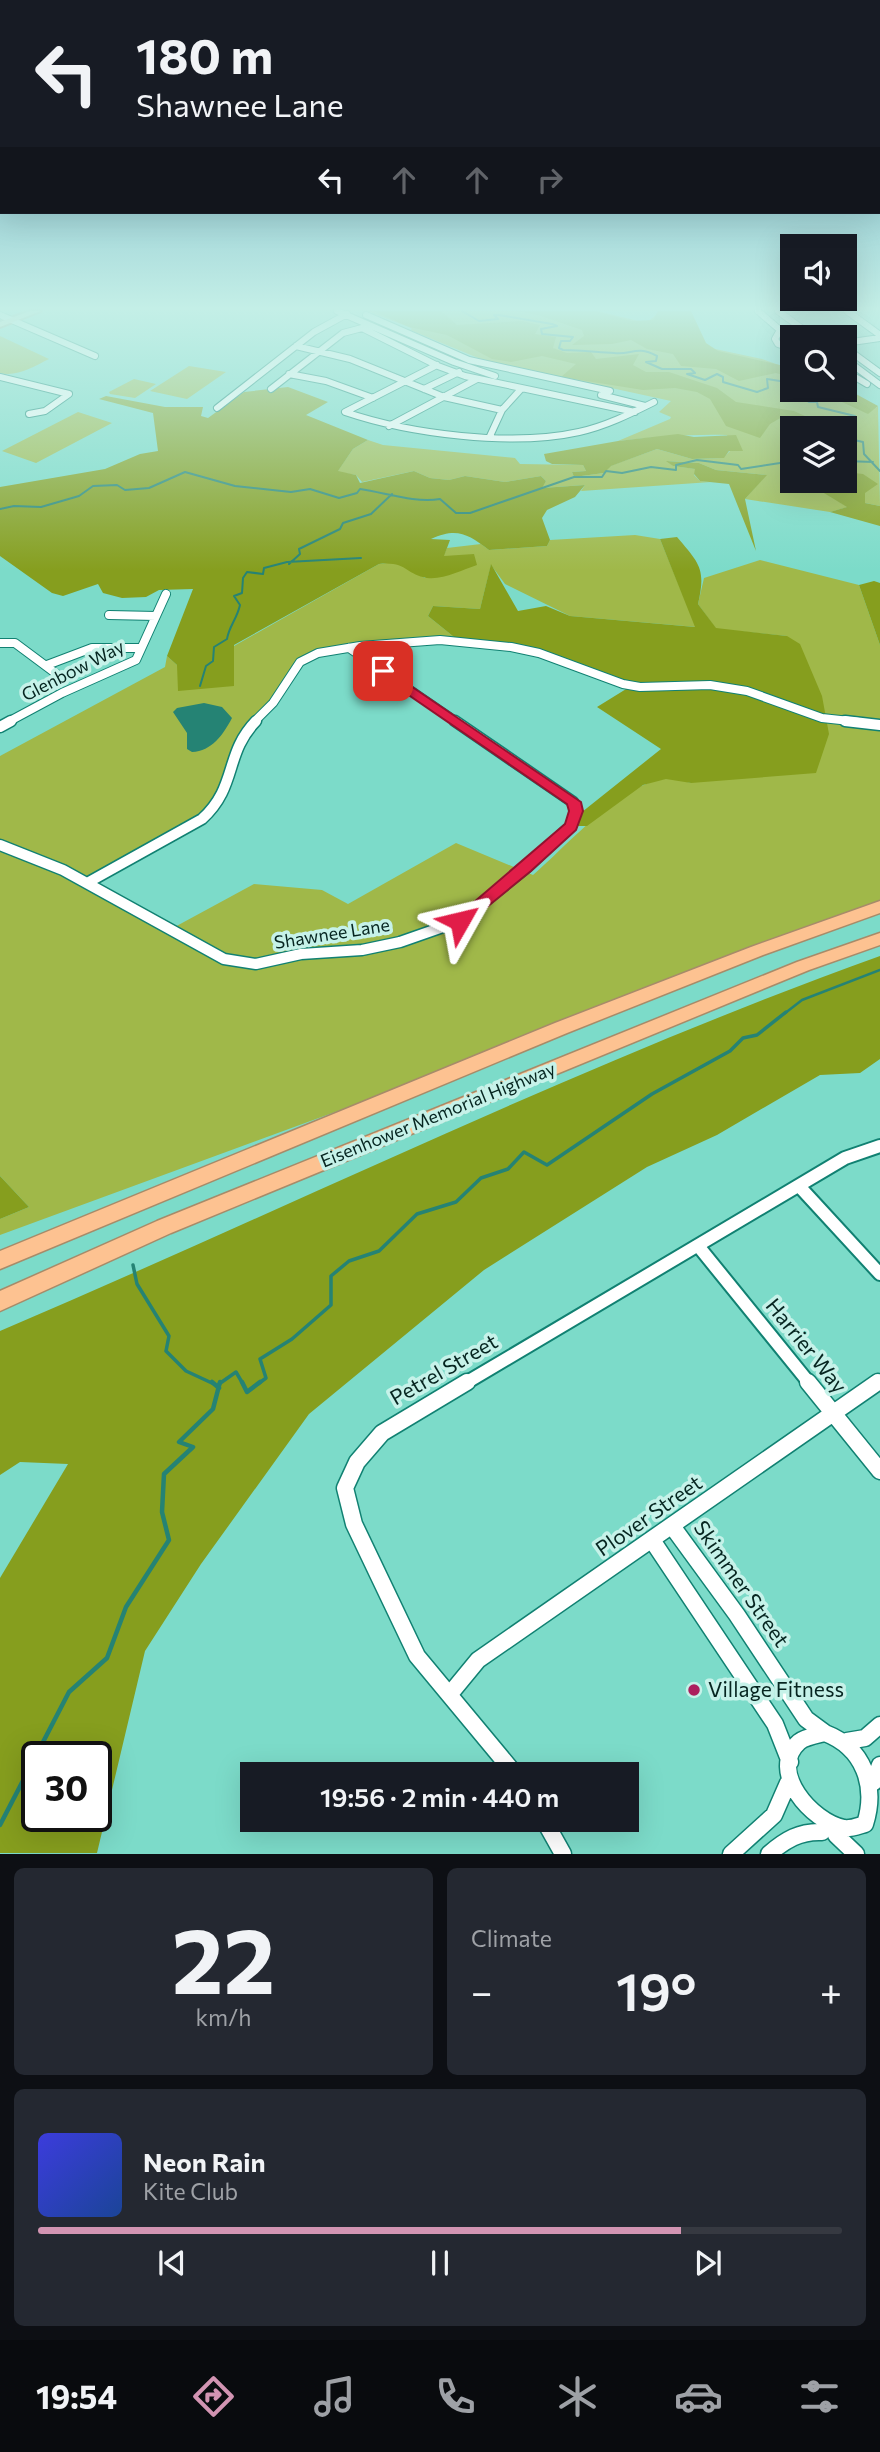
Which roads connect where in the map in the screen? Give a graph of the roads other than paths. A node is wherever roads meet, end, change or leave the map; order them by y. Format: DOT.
graph roads {
  1 [pos="64,398"];
  2 [pos="230,398"];
  3 [pos="373,398"];
  4 [pos="444,398"];
  5 [pos="447,398"];
  6 [pos="513,398"];
  7 [pos="577,398"];
  8 [pos="612,398"];
  9 [pos="638,398"];
  10 [pos="645,406"];
  11 [pos="217,408"];
  12 [pos="502,410"];
  13 [pos="635,412"];
  14 [pos="29,414"];
  15 [pos="389,426"];
  16 [pos="490,436"];
  17 [pos="166,594"];
  18 [pos="109,615"];
  19 [pos="156,616"];
  20 [pos="0,643"];
  21 [pos="141,648"];
  22 [pos="349,648"];
  23 [pos="47,665"];
  24 [pos="62,678"];
  25 [pos="79,686"];
  26 [pos="62,693"];
  27 [pos="880,725"];
  28 [pos="0,727"];
  29 [pos="0,845"];
  30 [pos="87,883"];
  31 [pos="880,907"];
  32 [pos="880,939"];
  33 [pos="880,1146"];
  34 [pos="799,1186"];
  35 [pos="699,1247"];
  36 [pos="0,1259"];
  37 [pos="880,1274"];
  38 [pos="0,1301"];
  39 [pos="880,1381"];
  40 [pos="833,1413"];
  41 [pos="880,1471"];
  42 [pos="672,1526"];
  43 [pos="652,1540"];
  44 [pos="450,1695"];
  45 [pos="880,1725"];
  46 [pos="825,1732"];
  47 [pos="848,1741"];
  48 [pos="504,1762"];
  49 [pos="790,1769"];
  50 [pos="877,1774"];
  51 [pos="877,1811"];
  52 [pos="551,1832"];
  53 [pos="831,1834"];
  54 [pos="563,1853"];
  55 [pos="731,1853"];
  56 [pos="769,1853"];
  57 [pos="856,1853"];
  1 -- 14 [label="street"];
  2 -- 11 [label="street"];
  3 -- 15 [label="street"];
  4 -- 15 [label="street"];
  5 -- 12 [label="street"];
  6 -- 12 [label="street"];
  7 -- 13 [label="street"];
  8 -- 10 [label="street"];
  9 -- 10 [label="street"];
  10 -- 13 [label="street"];
  12 -- 16 [label="street"];
  13 -- 16 [label="street"];
  15 -- 16 [label="street"];
  17 -- 19 [label="street, Glenbow Way"];
  18 -- 19 [label="street"];
  19 -- 21 [label="street, Glenbow Way"];
  20 -- 23 [label="street"];
  21 -- 23 [label="street"];
  21 -- 25 [label="street, Glenbow Way"];
  22 -- 27 [label="street"];
  22 -- 30 [label="street"];
  22 -- 30 [label="street, Shawnee Lane"];
  23 -- 24 [label="street"];
  24 -- 25 [label="street"];
  24 -- 26 [label="street"];
  25 -- 26 [label="street, Glenbow Way"];
  26 -- 28 [label="street, Glenbow Way"];
  29 -- 30 [label="street, Shawnee Lane"];
  31 -- 36 [label="highway, Eisenhower Memorial Highway"];
  32 -- 38 [label="highway, Eisenhower Memorial Highway"];
  33 -- 34 [label="street, Petrel Street"];
  34 -- 35 [label="street, Petrel Street"];
  34 -- 37 [label="street"];
  35 -- 40 [label="street, Harrier Way"];
  35 -- 44 [label="street, Petrel Street"];
  39 -- 40 [label="street, Plover Street"];
  40 -- 41 [label="street, Harrier Way"];
  40 -- 42 [label="street, Plover Street"];
  42 -- 43 [label="street, Plover Street"];
  42 -- 46 [label="street, Skimmer Street"];
  43 -- 44 [label="street, Plover Street"];
  43 -- 49 [label="street"];
  44 -- 48 [label="street, Petrel Street"];
  45 -- 47 [label="street"];
  46 -- 47 [label="street"];
  46 -- 49 [label="street"];
  47 -- 50 [label="street"];
  49 -- 53 [label="street"];
  49 -- 55 [label="street"];
  50 -- 51 [label="street"];
  51 -- 53 [label="street"];
  52 -- 54 [label="street"];
  53 -- 56 [label="street"];
  53 -- 57 [label="street"];
}
